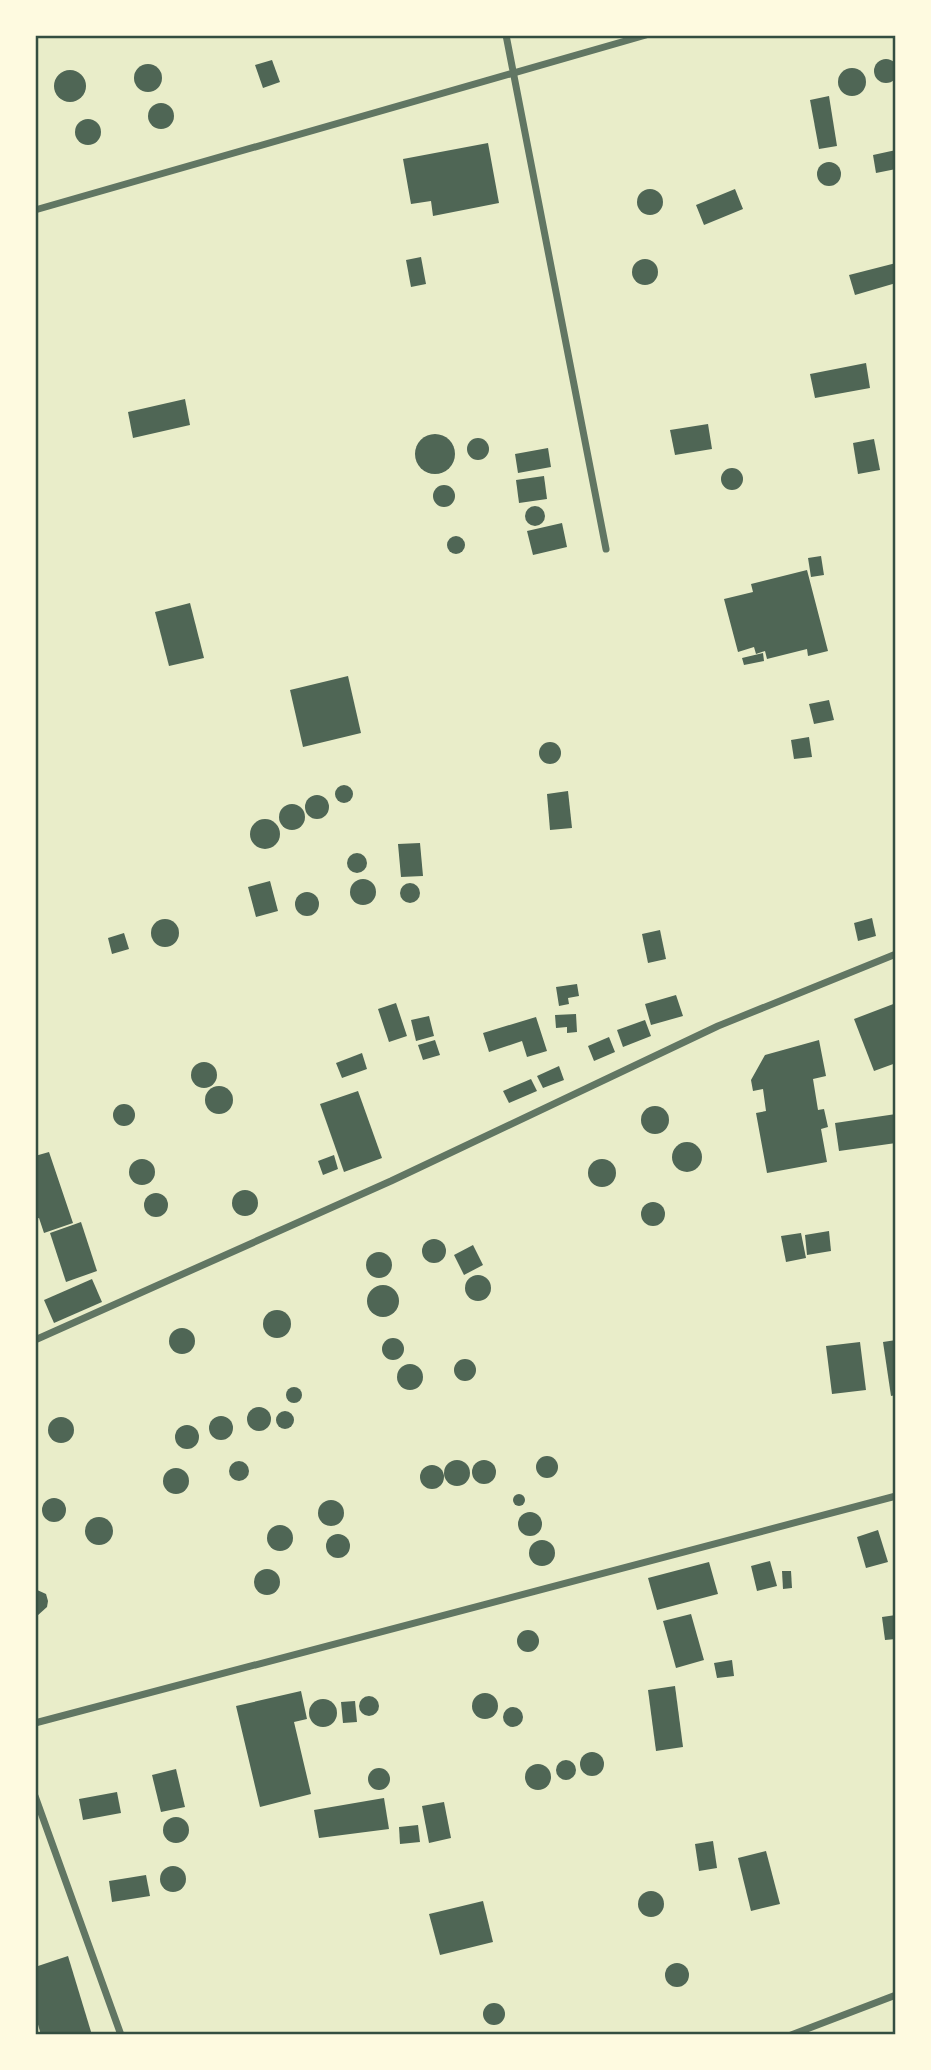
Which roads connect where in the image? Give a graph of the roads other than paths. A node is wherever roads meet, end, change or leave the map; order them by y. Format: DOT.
graph roads {
  1 [pos="506,35"];
  2 [pos="646,35"];
  3 [pos="514,73"];
  4 [pos="35,210"];
  5 [pos="606,549"];
  6 [pos="896,954"];
  7 [pos="35,1340"];
  8 [pos="896,1496"];
  9 [pos="35,1723"];
  10 [pos="35,1796"];
  11 [pos="896,1995"];
  12 [pos="121,2035"];
  13 [pos="791,2035"];
  1 -- 3 [label="street"];
  2 -- 3 [label="street"];
  3 -- 4 [label="street"];
  3 -- 5 [label="street"];
  6 -- 7 [label="street"];
  8 -- 9 [label="street"];
  10 -- 12 [label="street"];
  11 -- 13 [label="street"];
}
